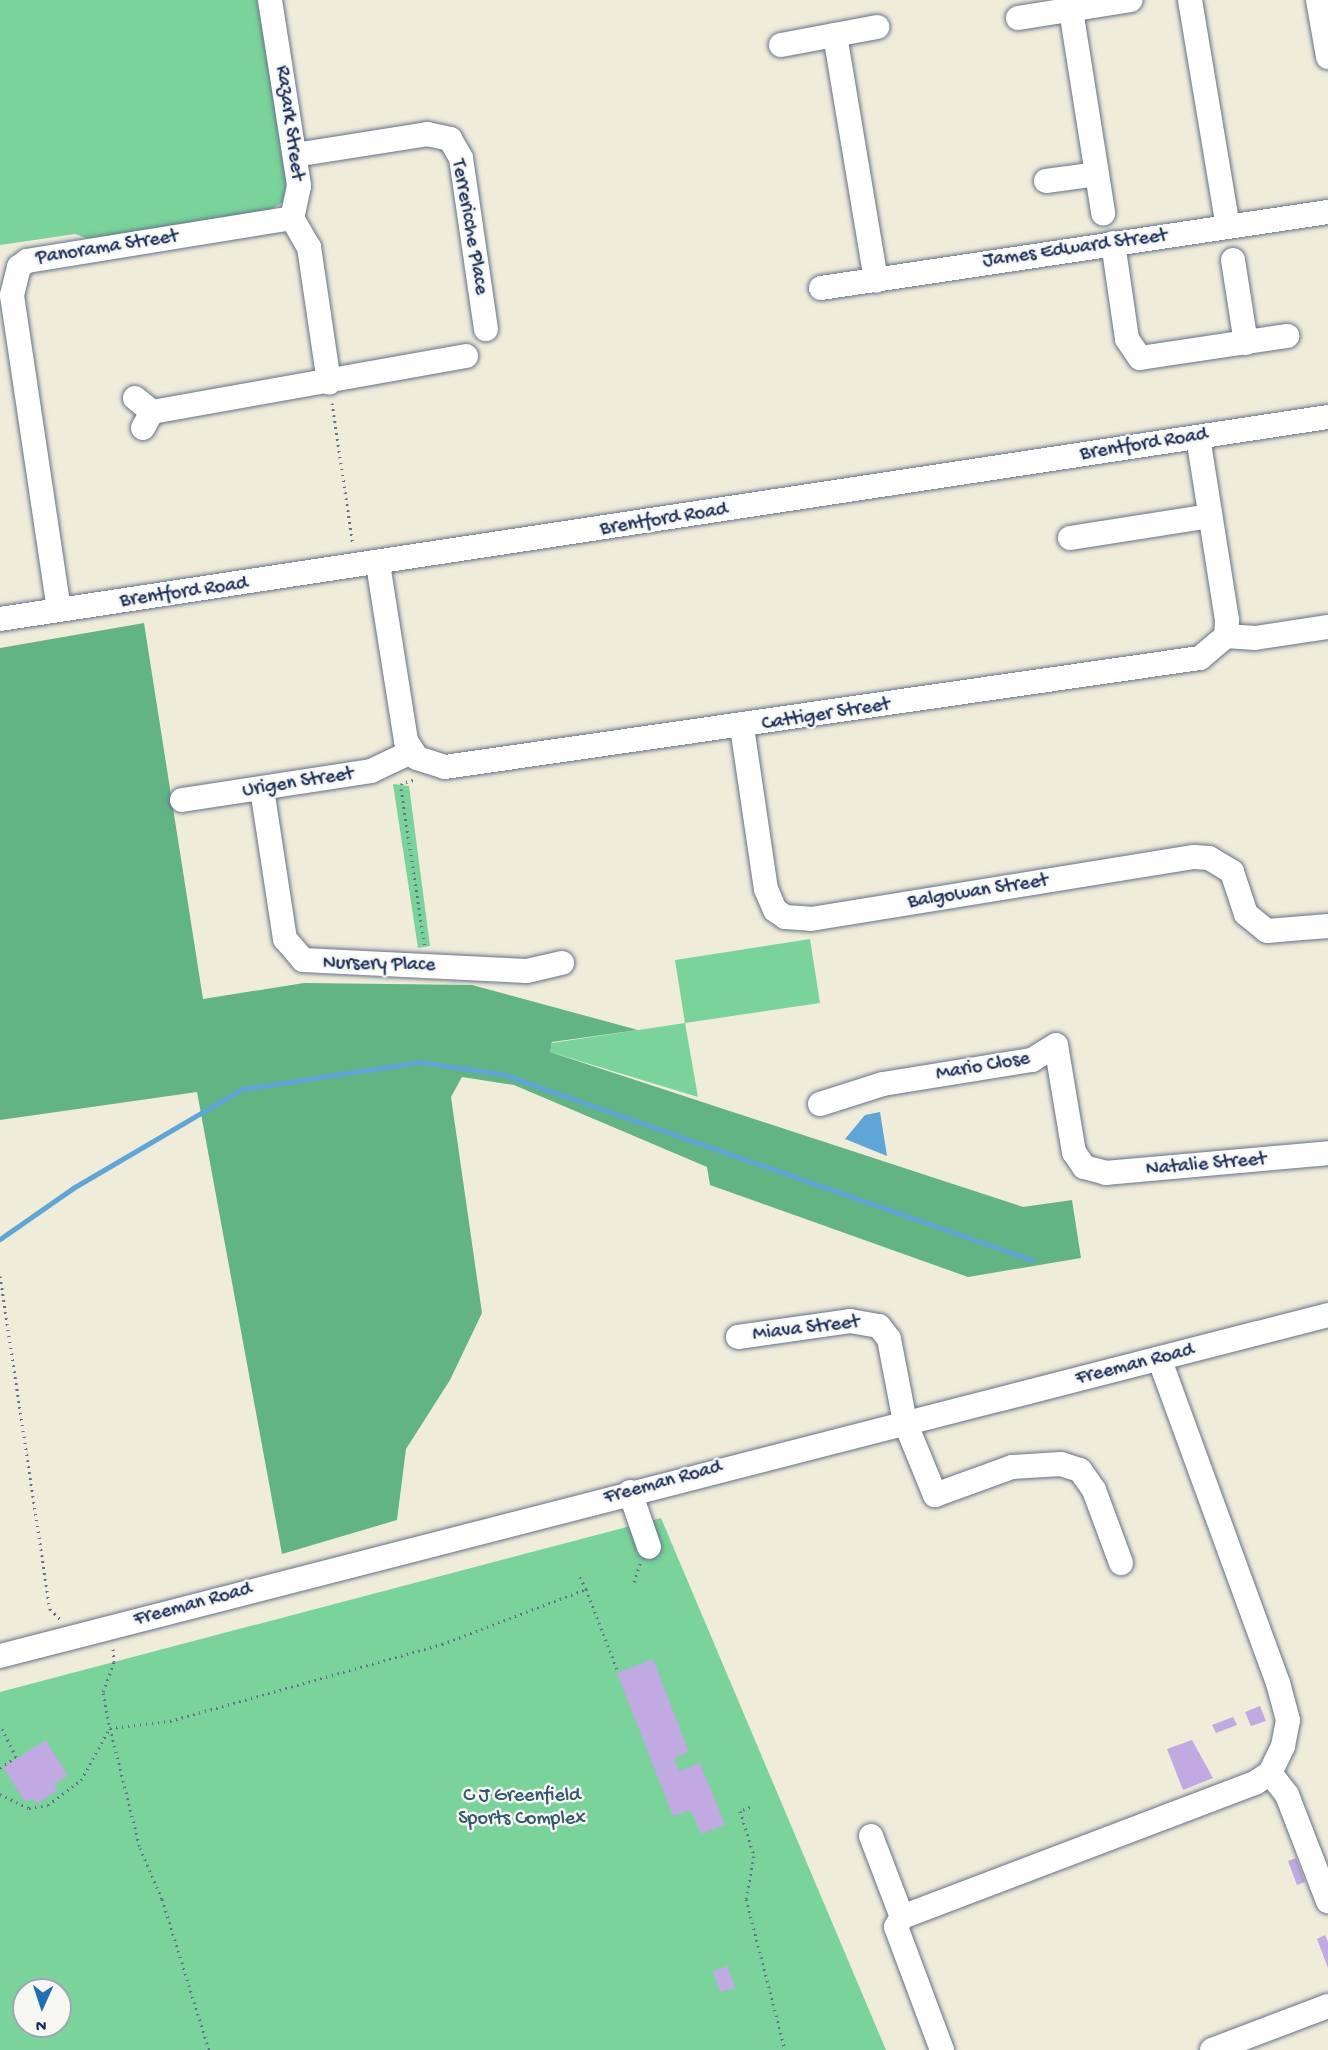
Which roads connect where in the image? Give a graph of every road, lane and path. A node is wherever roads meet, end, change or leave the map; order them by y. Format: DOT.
graph roads {
  1 [pos="270,0"];
  2 [pos="1131,0"];
  3 [pos="1190,0"];
  4 [pos="1318,0"];
  5 [pos="1071,10"];
  6 [pos="1018,18"];
  7 [pos="877,27"];
  8 [pos="835,35"];
  9 [pos="781,45"];
  10 [pos="1328,57"];
  11 [pos="295,155"];
  12 [pos="1097,174"];
  13 [pos="1046,181"];
  14 [pos="1328,212"];
  15 [pos="1103,213"];
  16 [pos="292,218"];
  17 [pos="1227,226"];
  18 [pos="1113,243"];
  19 [pos="1233,260"];
  20 [pos="876,280"];
  21 [pos="821,288"];
  22 [pos="486,329"];
  23 [pos="1287,336"];
  24 [pos="1246,343"];
  25 [pos="466,356"];
  26 [pos="329,383"];
  27 [pos="143,412"];
  28 [pos="1328,417"];
  29 [pos="1198,437"];
  30 [pos="1210,516"];
  31 [pos="1070,538"];
  32 [pos="353,547"];
  33 [pos="378,564"];
  34 [pos="59,610"];
  35 [pos="0,619"];
  36 [pos="1328,627"];
  37 [pos="1226,636"];
  38 [pos="742,727"];
  39 [pos="420,758"];
  40 [pos="262,789"];
  41 [pos="182,800"];
  42 [pos="1328,926"];
  43 [pos="562,963"];
  44 [pos="428,966"];
  45 [pos="820,1104"];
  46 [pos="1328,1153"];
  47 [pos="1084,1167"];
  48 [pos="0,1276"];
  49 [pos="1328,1315"];
  50 [pos="738,1337"];
  51 [pos="1160,1360"];
  52 [pos="904,1422"];
  53 [pos="630,1492"];
  54 [pos="649,1547"];
  55 [pos="1121,1563"];
  56 [pos="579,1575"];
  57 [pos="586,1589"];
  58 [pos="70,1617"];
  59 [pos="111,1638"];
  60 [pos="0,1656"];
  61 [pos="618,1672"];
  62 [pos="2,1728"];
  63 [pos="110,1728"];
  64 [pos="0,1768"];
  65 [pos="1270,1773"];
  66 [pos="0,1794"];
  67 [pos="750,1807"];
  68 [pos="871,1836"];
  69 [pos="1328,1901"];
  70 [pos="902,1917"];
  71 [pos="1328,2006"];
  72 [pos="209,2050"];
  73 [pos="785,2050"];
  74 [pos="942,2050"];
  75 [pos="1212,2050"];
  1 -- 11 [label="street, Razark Street"];
  2 -- 5 [label="street"];
  3 -- 17 [label="street"];
  4 -- 10 [label="street"];
  5 -- 6 [label="street"];
  5 -- 12 [label="street"];
  7 -- 8 [label="street"];
  8 -- 9 [label="street"];
  8 -- 20 [label="street"];
  11 -- 16 [label="street, Razark Street"];
  11 -- 22 [label="street, Terrericche Place"];
  12 -- 13 [label="street"];
  12 -- 15 [label="street"];
  14 -- 17 [label="street, James Edward Street"];
  16 -- 26 [label="street"];
  16 -- 34 [label="street, Panorama Street"];
  17 -- 18 [label="street, James Edward Street"];
  18 -- 20 [label="street, James Edward Street"];
  18 -- 24 [label="street"];
  19 -- 24 [label="street"];
  20 -- 21 [label="street, James Edward Street"];
  23 -- 24 [label="street"];
  25 -- 26 [label="street"];
  26 -- 27 [label="street"];
  26 -- 32 [label="path"];
  28 -- 29 [label="street, Brentford Road"];
  29 -- 30 [label="street"];
  29 -- 33 [label="street, Brentford Road"];
  30 -- 31 [label="street"];
  30 -- 37 [label="street"];
  33 -- 34 [label="street, Brentford Road"];
  33 -- 39 [label="street"];
  34 -- 35 [label="street, Brentford Road"];
  36 -- 37 [label="street"];
  37 -- 38 [label="street, Cattiger Street"];
  38 -- 39 [label="street, Cattiger Street"];
  38 -- 42 [label="street, Balgowan Street"];
  39 -- 40 [label="street, Urigen Street"];
  39 -- 44 [label="path"];
  40 -- 41 [label="street, Urigen Street"];
  40 -- 44 [label="street, Nursery Place"];
  43 -- 44 [label="street, Nursery Place"];
  45 -- 47 [label="street, Mario Close"];
  46 -- 47 [label="street, Natalie Street"];
  48 -- 58 [label="path"];
  49 -- 51 [label="street, Freeman Road"];
  50 -- 52 [label="street, Miava Street"];
  51 -- 52 [label="street, Freeman Road"];
  51 -- 65 [label="street"];
  52 -- 53 [label="street, Freeman Road"];
  52 -- 55 [label="street, Miava Street"];
  53 -- 54 [label="street"];
  53 -- 60 [label="street, Freeman Road"];
  56 -- 57 [label="path"];
  57 -- 61 [label="path"];
  57 -- 63 [label="path"];
  59 -- 63 [label="path"];
  62 -- 64 [label="path"];
  63 -- 66 [label="path"];
  63 -- 72 [label="path"];
  65 -- 69 [label="street"];
  65 -- 70 [label="street"];
  67 -- 73 [label="path"];
  68 -- 70 [label="street"];
  70 -- 74 [label="street"];
  71 -- 75 [label="street"];
}
